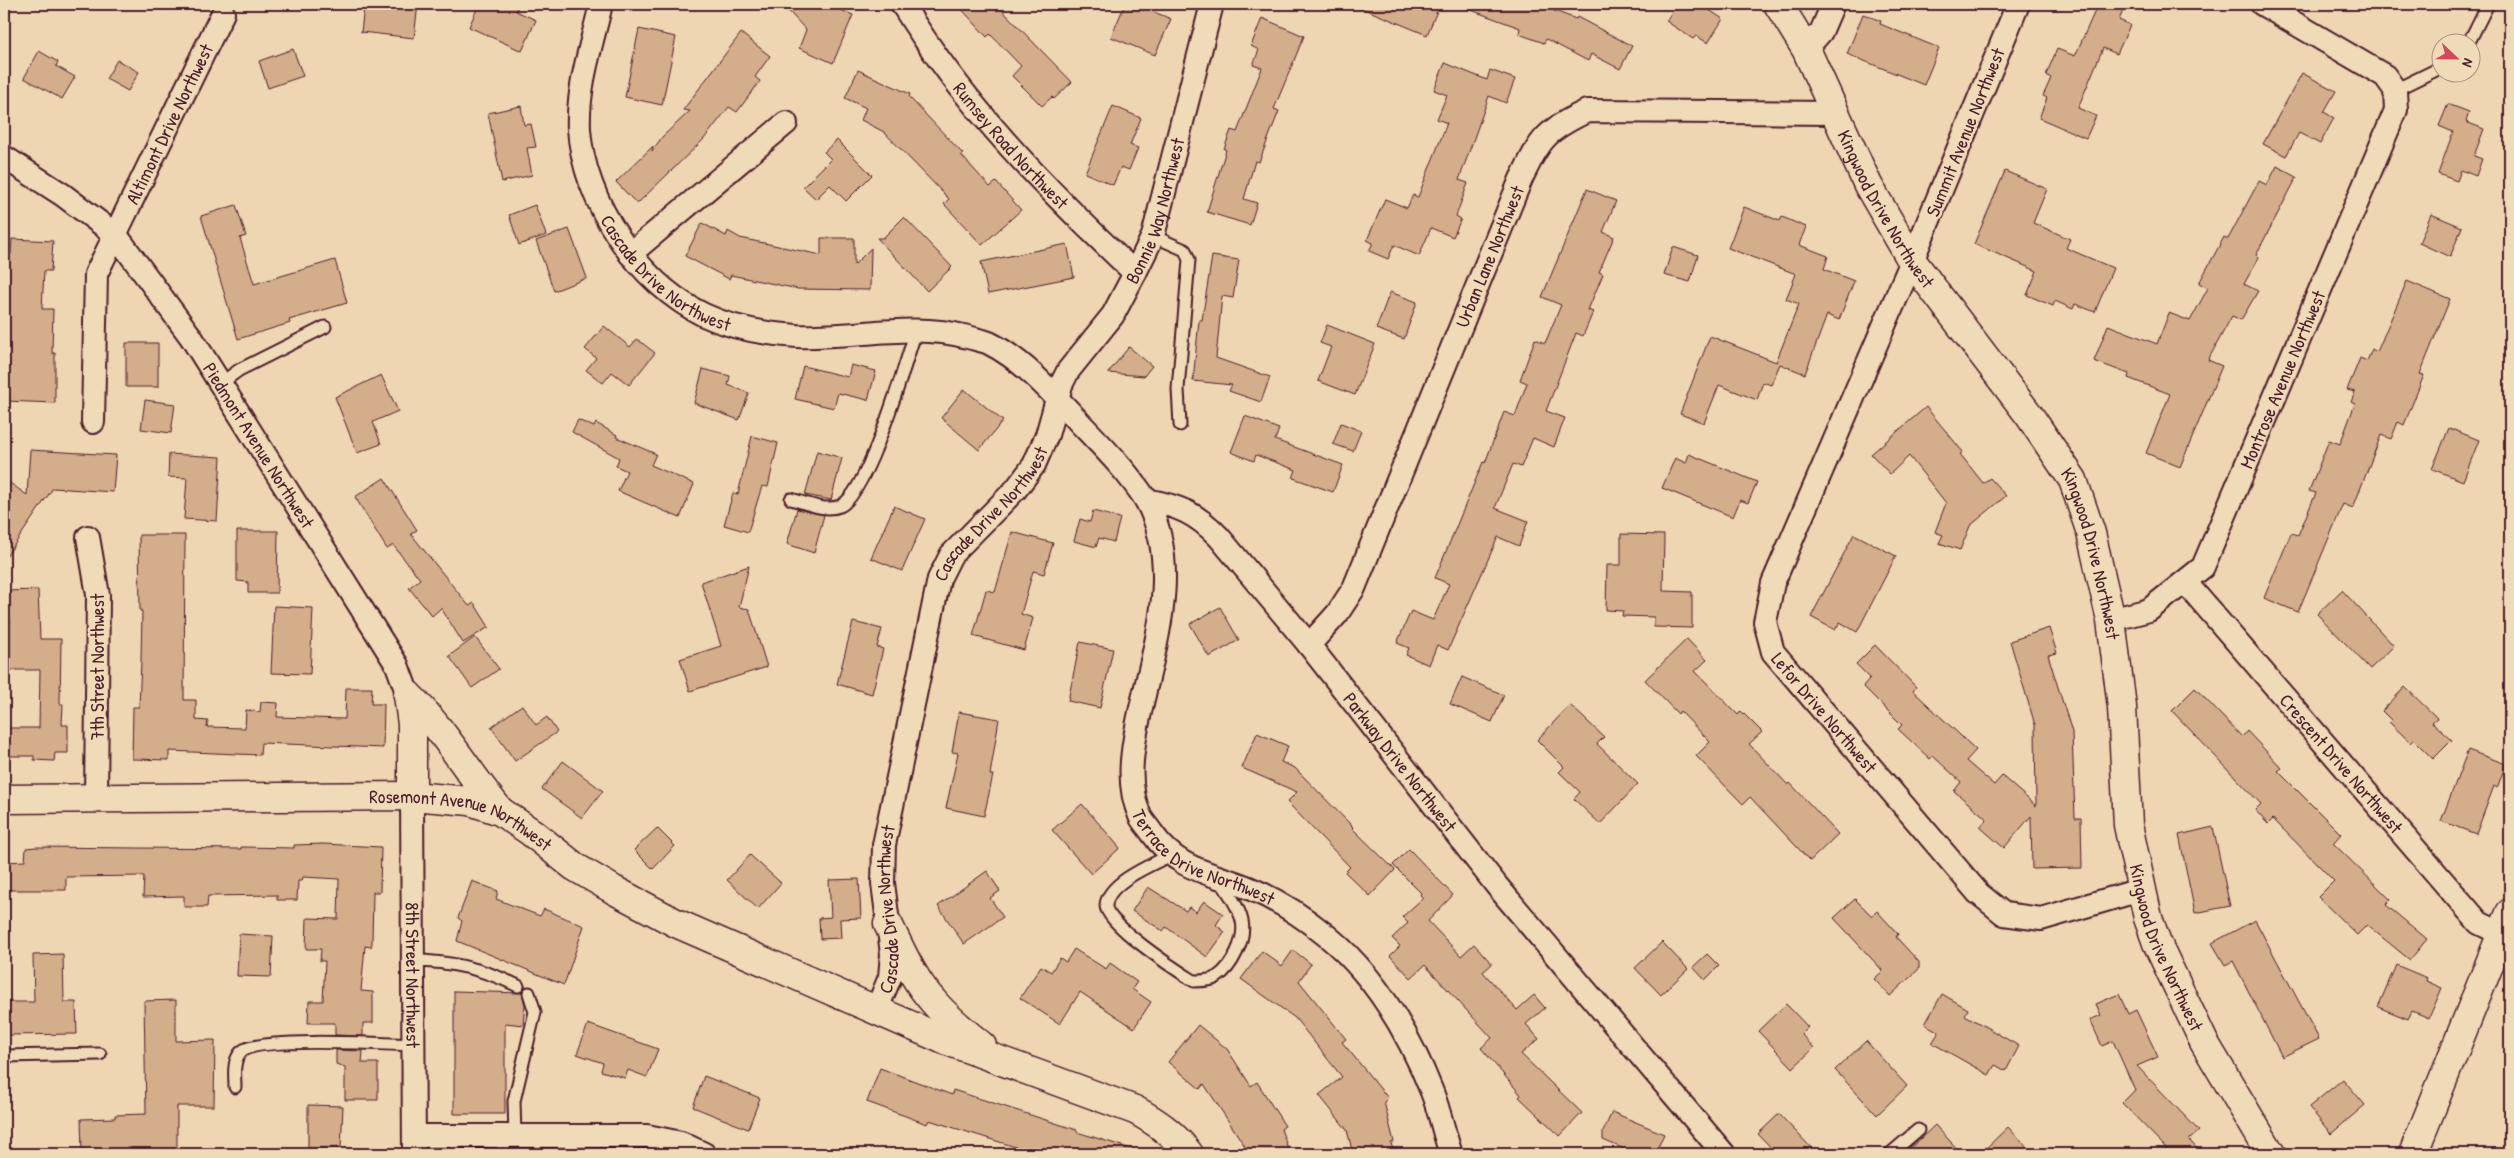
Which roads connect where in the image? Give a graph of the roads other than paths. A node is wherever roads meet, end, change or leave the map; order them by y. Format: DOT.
graph roads {
  1 [pos="601,4"];
  2 [pos="902,4"];
  3 [pos="1212,4"];
  4 [pos="1778,4"];
  5 [pos="1833,4"];
  6 [pos="2018,4"];
  7 [pos="2262,4"];
  8 [pos="2488,4"];
  9 [pos="222,13"];
  10 [pos="2474,32"];
  11 [pos="1806,49"];
  12 [pos="2432,72"];
  13 [pos="2395,90"];
  14 [pos="1836,114"];
  15 [pos="786,123"];
  16 [pos="4,156"];
  17 [pos="116,235"];
  18 [pos="1153,236"];
  19 [pos="630,254"];
  20 [pos="1912,261"];
  21 [pos="1135,273"];
  22 [pos="325,327"];
  23 [pos="916,331"];
  24 [pos="220,384"];
  25 [pos="1057,399"];
  26 [pos="93,422"];
  27 [pos="1180,425"];
  28 [pos="791,499"];
  29 [pos="1146,500"];
  30 [pos="88,537"];
  31 [pos="2186,583"];
  32 [pos="2112,620"];
  33 [pos="1308,645"];
  34 [pos="408,695"];
  35 [pos="412,796"];
  36 [pos="96,798"];
  37 [pos="4,799"];
  38 [pos="500,811"];
  39 [pos="1171,855"];
  40 [pos="1220,879"];
  41 [pos="2140,890"];
  42 [pos="888,924"];
  43 [pos="2506,924"];
  44 [pos="414,961"];
  45 [pos="518,986"];
  46 [pos="529,994"];
  47 [pos="876,1011"];
  48 [pos="414,1045"];
  49 [pos="100,1054"];
  50 [pos="4,1056"];
  51 [pos="999,1059"];
  52 [pos="235,1088"];
  53 [pos="1918,1130"];
  54 [pos="507,1142"];
  55 [pos="414,1145"];
  56 [pos="455,1145"];
  57 [pos="661,1147"];
  58 [pos="704,1154"];
  59 [pos="1189,1154"];
  60 [pos="1451,1154"];
  61 [pos="1724,1154"];
  62 [pos="1890,1154"];
  63 [pos="2271,1154"];
  64 [pos="2414,1154"];
  1 -- 19 [label="street, Cascade Drive Northwest"];
  2 -- 21 [label="street, Rumsey Road Northwest"];
  3 -- 18 [label="street, Bonnie Way Northwest"];
  4 -- 11 [label="street, Kingwood Drive Northwest"];
  5 -- 11 [label="street"];
  6 -- 20 [label="street, Summit Avenue Northwest"];
  7 -- 13 [label="street"];
  8 -- 10 [label="lane"];
  9 -- 17 [label="street, Altimont Drive Northwest"];
  11 -- 14 [label="street, Kingwood Drive Northwest"];
  12 -- 13 [label="lane"];
  13 -- 31 [label="street, Montrose Avenue Northwest"];
  14 -- 20 [label="street, Kingwood Drive Northwest"];
  14 -- 33 [label="street, Urban Lane Northwest"];
  15 -- 19 [label="street"];
  16 -- 17 [label="street, Piedmont Avenue Northwest"];
  17 -- 24 [label="street, Piedmont Avenue Northwest"];
  17 -- 26 [label="street"];
  18 -- 21 [label="street, Bonnie Way Northwest"];
  18 -- 27 [label="lane"];
  19 -- 23 [label="street, Cascade Drive Northwest"];
  20 -- 32 [label="street, Kingwood Drive Northwest"];
  20 -- 41 [label="street, Lefor Drive Northwest"];
  21 -- 25 [label="street, Bonnie Way Northwest"];
  22 -- 24 [label="lane"];
  23 -- 25 [label="street, Cascade Drive Northwest"];
  23 -- 28 [label="lane"];
  24 -- 34 [label="street, Piedmont Avenue Northwest"];
  25 -- 29 [label="street"];
  25 -- 42 [label="street, Cascade Drive Northwest"];
  29 -- 33 [label="street, Parkway Drive Northwest"];
  29 -- 39 [label="street, Terrace Drive Northwest"];
  30 -- 36 [label="street, 7th Street Northwest"];
  31 -- 32 [label="street, Montrose Avenue Northwest"];
  31 -- 43 [label="street, Crescent Drive Northwest"];
  32 -- 41 [label="street, Kingwood Drive Northwest"];
  33 -- 61 [label="street, Parkway Drive Northwest"];
  34 -- 35 [label="street, Piedmont Avenue Northwest"];
  34 -- 38 [label="street"];
  35 -- 36 [label="street, Rosemont Avenue Northwest"];
  35 -- 38 [label="street, Rosemont Avenue Northwest"];
  35 -- 44 [label="street, 8th Street Northwest"];
  36 -- 37 [label="street, Rosemont Avenue Northwest"];
  38 -- 47 [label="street, Rosemont Avenue Northwest"];
  39 -- 40 [label="street, Terrace Drive Northwest"];
  39 -- 40 [label="lane"];
  40 -- 60 [label="street, Terrace Drive Northwest"];
  41 -- 63 [label="street, Kingwood Drive Northwest"];
  42 -- 47 [label="street, Cascade Drive Northwest"];
  42 -- 51 [label="street"];
  43 -- 64 [label="street"];
  44 -- 45 [label="lane"];
  44 -- 48 [label="street, 8th Street Northwest"];
  46 -- 54 [label="lane"];
  47 -- 51 [label="street, Cascade Drive Northwest"];
  48 -- 52 [label="lane"];
  48 -- 55 [label="street, 8th Street Northwest"];
  49 -- 50 [label="lane"];
  51 -- 59 [label="street, Cascade Drive Northwest"];
  53 -- 62 [label="lane"];
  54 -- 56 [label="street"];
  54 -- 57 [label="street"];
  55 -- 56 [label="street"];
  57 -- 58 [label="street"];
}
